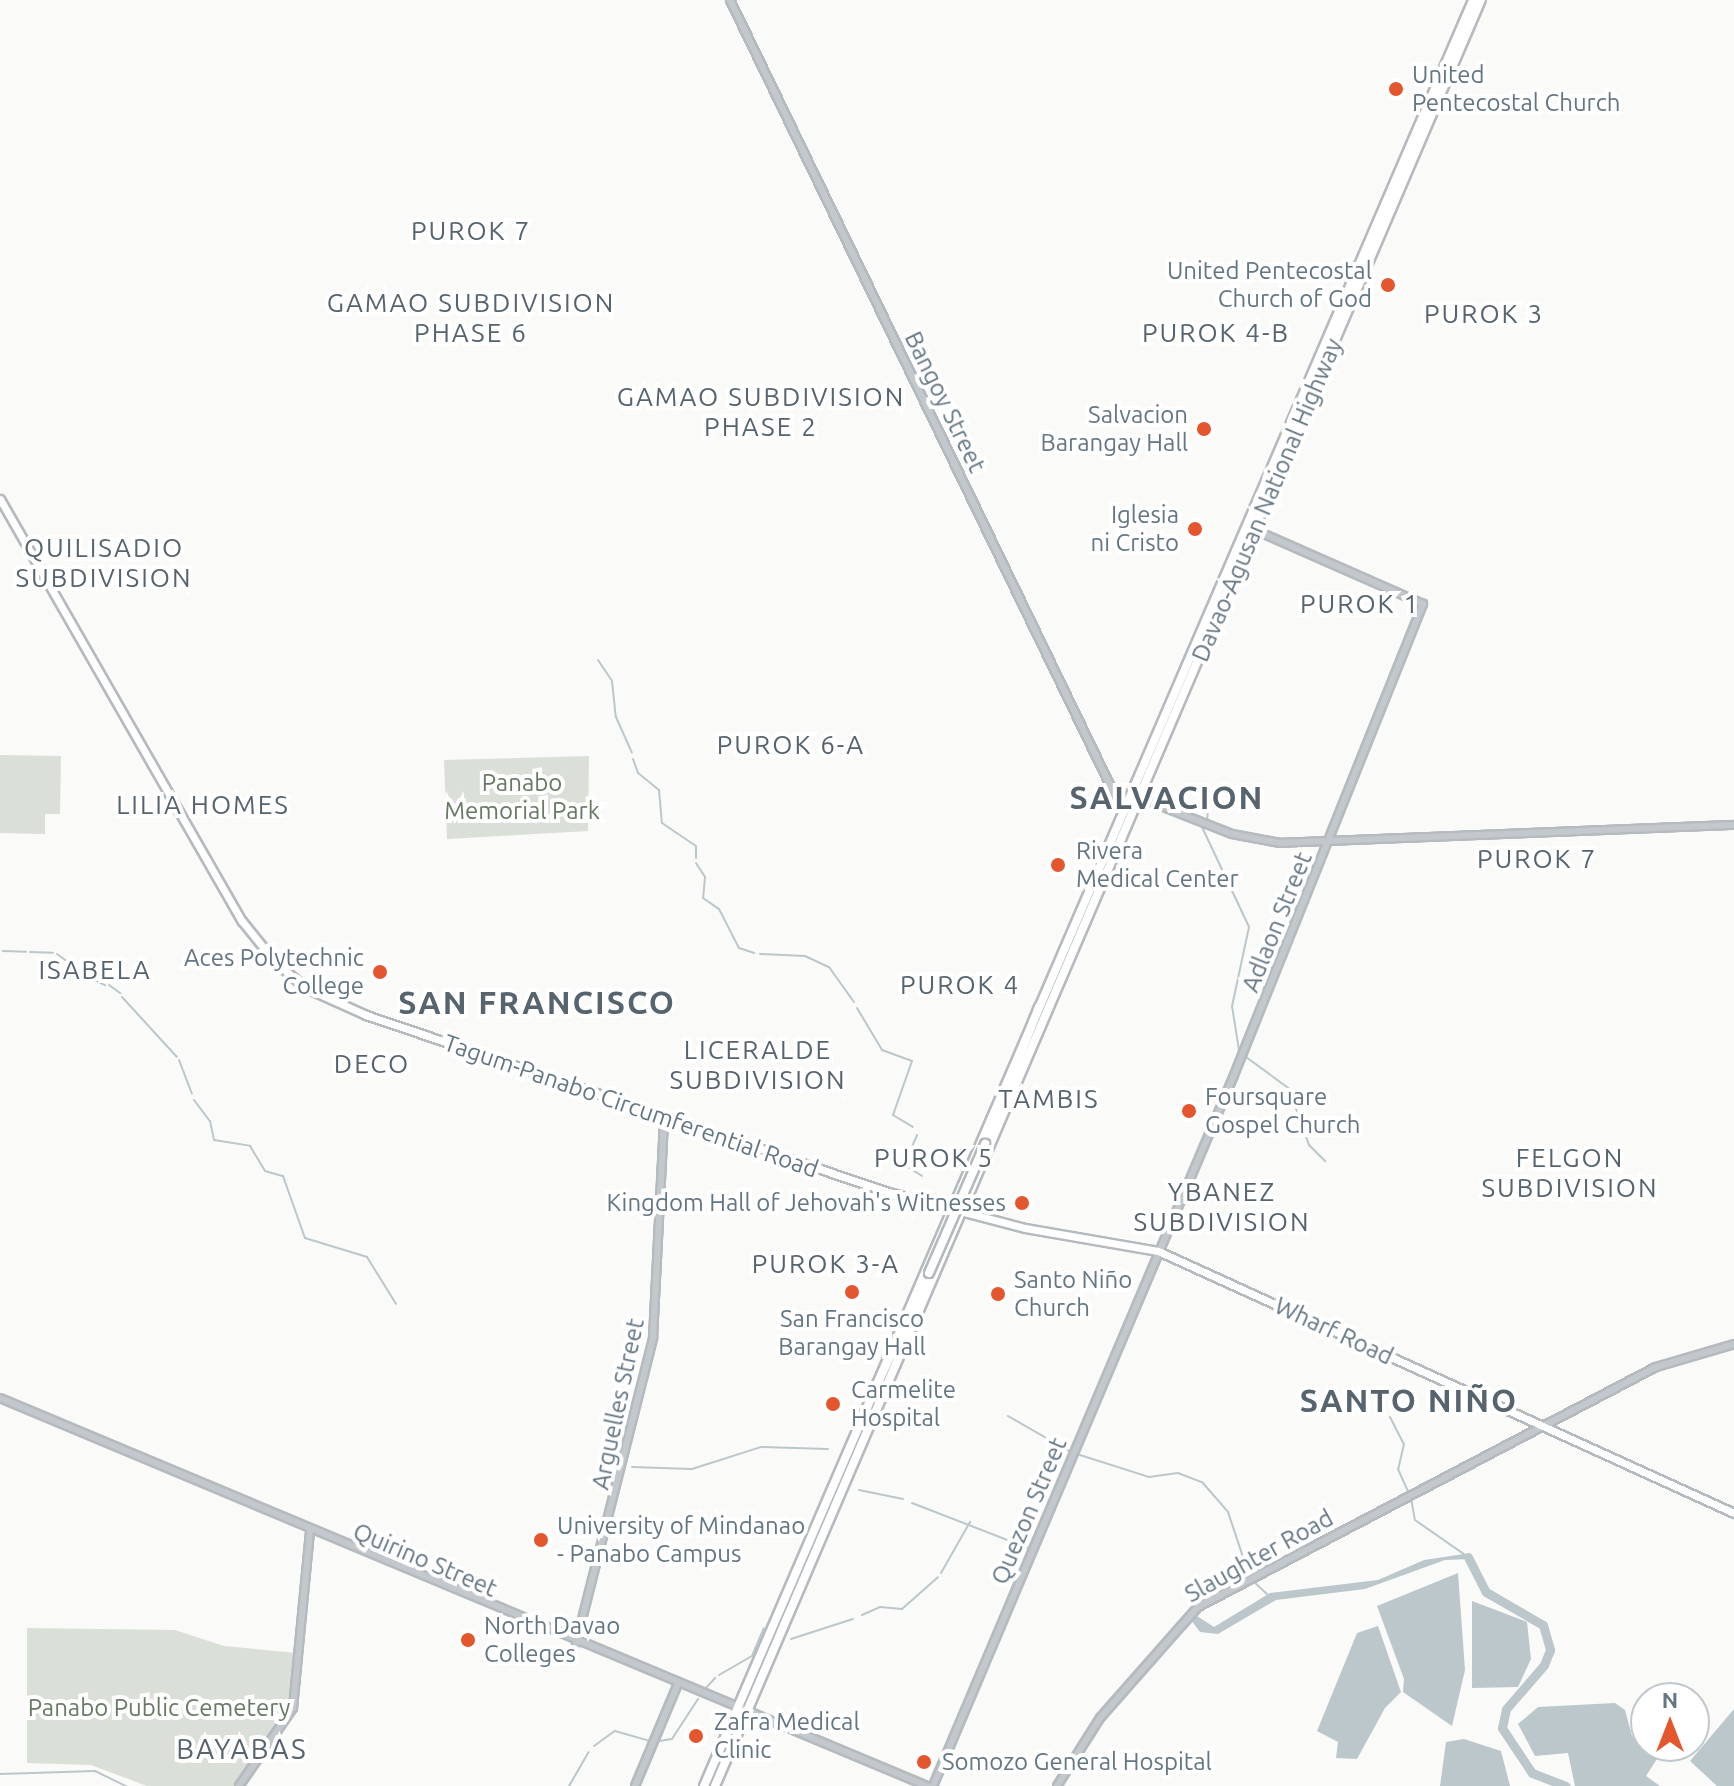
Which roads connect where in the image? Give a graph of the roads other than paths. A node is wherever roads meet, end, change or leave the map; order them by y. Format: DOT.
graph roads {
  1 [pos="730,0"];
  2 [pos="1473,0"];
  3 [pos="1481,0"];
  4 [pos="1323,359"];
  5 [pos="0,499"];
  6 [pos="1251,528"];
  7 [pos="1136,796"];
  8 [pos="1127,816"];
  9 [pos="1734,825"];
  10 [pos="1329,842"];
  11 [pos="1080,911"];
  12 [pos="1090,915"];
  13 [pos="1042,995"];
  14 [pos="1054,1001"];
  15 [pos="1036,1024"];
  16 [pos="664,1119"];
  17 [pos="949,1209"];
  18 [pos="964,1213"];
  19 [pos="1158,1251"];
  20 [pos="1734,1344"];
  21 [pos="885,1375"];
  22 [pos="868,1397"];
  23 [pos="0,1398"];
  24 [pos="881,1403"];
  25 [pos="1539,1426"];
  26 [pos="1734,1513"];
  27 [pos="310,1531"];
  28 [pos="576,1643"];
  29 [pos="677,1686"];
  30 [pos="736,1710"];
  31 [pos="746,1714"];
  32 [pos="239,1786"];
  33 [pos="635,1786"];
  34 [pos="704,1786"];
  35 [pos="715,1786"];
  36 [pos="930,1786"];
  37 [pos="1057,1786"];
  1 -- 8 [label="street, Bangoy Street"];
  2 -- 4 [label="highway, Davao-Agusan National Highway"];
  3 -- 4 [label="highway, Davao-Agusan National Highway"];
  4 -- 6 [label="highway, Davao-Agusan National Highway"];
  5 -- 16 [label="main road, Tagum-Panabo Circumferential Road"];
  6 -- 7 [label="highway, Davao-Agusan National Highway"];
  6 -- 10 [label="street, Adlaon Street"];
  7 -- 8 [label="highway, Davao-Agusan National Highway"];
  7 -- 10 [label="street"];
  8 -- 11 [label="highway, Davao-Agusan National Highway"];
  8 -- 12 [label="highway, Davao-Agusan National Highway"];
  9 -- 10 [label="street"];
  10 -- 19 [label="street, Adlaon Street"];
  11 -- 12 [label="highway"];
  11 -- 13 [label="highway, Davao-Agusan National Highway"];
  12 -- 14 [label="highway, Davao-Agusan National Highway"];
  13 -- 15 [label="highway, Davao-Agusan National Highway"];
  13 -- 17 [label="highway, Davao-Agusan National Highway"];
  14 -- 15 [label="highway, Davao-Agusan National Highway"];
  14 -- 18 [label="highway, Davao-Agusan National Highway"];
  15 -- 21 [label="highway, Davao-Agusan National Highway, bridge"];
  16 -- 17 [label="main road, Tagum-Panabo Circumferential Road"];
  16 -- 28 [label="street, Arguelles Street"];
  17 -- 18 [label="main road, Tagum-Panabo Circumferential Road"];
  17 -- 22 [label="highway, Davao-Agusan National Highway"];
  18 -- 19 [label="main road, Wharf Road"];
  18 -- 24 [label="highway, Davao-Agusan National Highway"];
  19 -- 25 [label="main road, Wharf Road"];
  19 -- 36 [label="street, Quezon Street"];
  20 -- 25 [label="street, Slaughter Road"];
  21 -- 22 [label="highway, Davao-Agusan National Highway"];
  21 -- 24 [label="highway, Davao-Agusan National Highway"];
  22 -- 30 [label="highway, Davao-Agusan National Highway"];
  23 -- 27 [label="street, Quirino Street"];
  24 -- 31 [label="highway, Davao-Agusan National Highway"];
  25 -- 26 [label="main road, Wharf Road"];
  25 -- 37 [label="street, Slaughter Road"];
  27 -- 28 [label="street, Quirino Street"];
  27 -- 32 [label="street"];
  28 -- 29 [label="street, Quirino Street"];
  29 -- 30 [label="street, Quirino Street"];
  29 -- 33 [label="street"];
  30 -- 31 [label="street, Quirino Street"];
  30 -- 34 [label="highway, Davao-Agusan National Highway"];
  31 -- 35 [label="highway, Davao-Agusan National Highway"];
  31 -- 36 [label="street, Quirino Street"];
}
